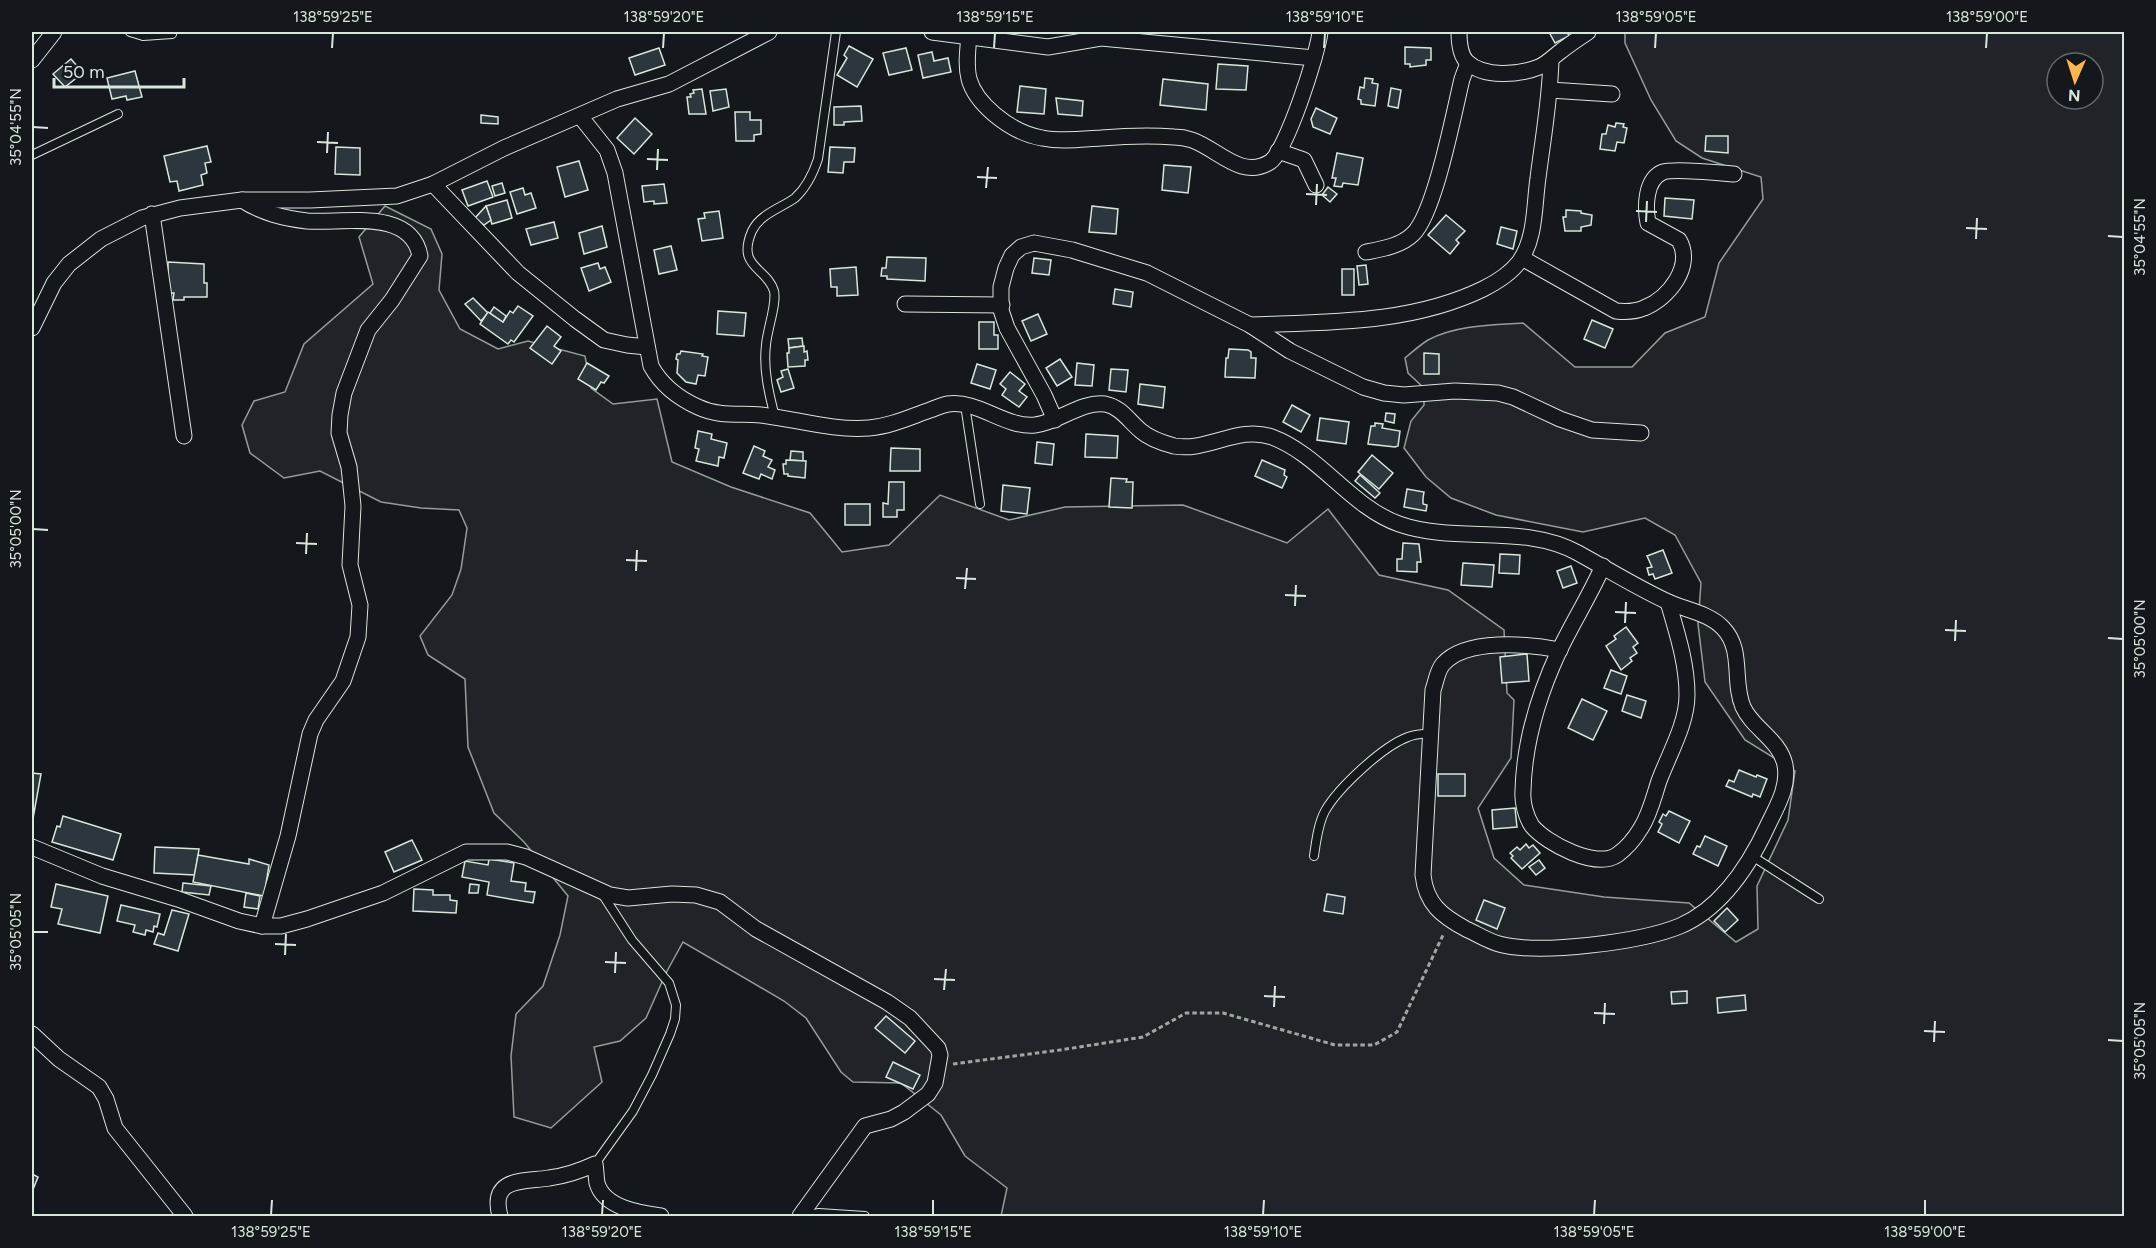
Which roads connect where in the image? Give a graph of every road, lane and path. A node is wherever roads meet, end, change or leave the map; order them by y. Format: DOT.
graph roads {
  1 [pos="54,32"];
  2 [pos="130,32"];
  3 [pos="769,32"];
  4 [pos="836,32"];
  5 [pos="932,32"];
  6 [pos="1320,32"];
  7 [pos="1459,32"];
  8 [pos="1588,32"];
  9 [pos="172,34"];
  10 [pos="969,37"];
  11 [pos="1314,58"];
  12 [pos="32,60"];
  13 [pos="1551,60"];
  14 [pos="1468,63"];
  15 [pos="1550,90"];
  16 [pos="1612,94"];
  17 [pos="118,114"];
  18 [pos="580,116"];
  19 [pos="1278,151"];
  20 [pos="32,155"];
  21 [pos="1734,174"];
  22 [pos="433,184"];
  23 [pos="1316,185"];
  24 [pos="242,200"];
  25 [pos="152,214"];
  26 [pos="1366,252"];
  27 [pos="1522,258"];
  28 [pos="905,304"];
  29 [pos="1002,305"];
  30 [pos="1250,325"];
  31 [pos="32,327"];
  32 [pos="647,346"];
  33 [pos="965,405"];
  34 [pos="775,417"];
  35 [pos="1055,420"];
  36 [pos="1641,432"];
  37 [pos="184,436"];
  38 [pos="980,504"];
  39 [pos="1603,566"];
  40 [pos="1668,602"];
  41 [pos="1560,650"];
  42 [pos="1431,733"];
  43 [pos="32,847"];
  44 [pos="1314,856"];
  45 [pos="1752,856"];
  46 [pos="600,891"];
  47 [pos="1819,899"];
  48 [pos="1450,920"];
  49 [pos="262,926"];
  50 [pos="32,1034"];
  51 [pos="939,1065"];
  52 [pos="595,1164"];
  53 [pos="185,1216"];
  54 [pos="500,1216"];
  55 [pos="662,1216"];
  56 [pos="801,1216"];
  57 [pos="865,1216"];
  1 -- 12 [label="street"];
  2 -- 9 [label="lane"];
  3 -- 18 [label="street"];
  4 -- 34 [label="lane"];
  5 -- 10 [label="street"];
  6 -- 11 [label="street"];
  7 -- 14 [label="street"];
  8 -- 13 [label="street"];
  10 -- 11 [label="street"];
  10 -- 19 [label="street"];
  11 -- 19 [label="street"];
  13 -- 14 [label="street"];
  13 -- 15 [label="street"];
  14 -- 26 [label="street"];
  15 -- 16 [label="street"];
  15 -- 27 [label="street"];
  17 -- 20 [label="lane"];
  18 -- 22 [label="street"];
  18 -- 32 [label="street"];
  19 -- 23 [label="street"];
  21 -- 27 [label="street"];
  22 -- 24 [label="street"];
  22 -- 32 [label="street"];
  24 -- 25 [label="street"];
  24 -- 49 [label="street"];
  25 -- 31 [label="street"];
  25 -- 37 [label="street"];
  27 -- 30 [label="street"];
  28 -- 29 [label="street"];
  29 -- 30 [label="street"];
  29 -- 35 [label="street"];
  30 -- 36 [label="street"];
  32 -- 34 [label="street"];
  33 -- 34 [label="street"];
  33 -- 35 [label="street"];
  33 -- 38 [label="lane"];
  35 -- 39 [label="street"];
  39 -- 40 [label="street"];
  39 -- 41 [label="street"];
  40 -- 41 [label="street"];
  40 -- 45 [label="street"];
  41 -- 42 [label="street"];
  42 -- 44 [label="lane"];
  42 -- 48 [label="street"];
  43 -- 49 [label="street"];
  45 -- 47 [label="lane"];
  45 -- 48 [label="street"];
  46 -- 49 [label="street"];
  46 -- 51 [label="street"];
  46 -- 52 [label="lane"];
  48 -- 51 [label="path"];
  50 -- 53 [label="street"];
  51 -- 56 [label="street"];
  52 -- 54 [label="street"];
  52 -- 55 [label="street"];
  56 -- 57 [label="lane"];
}
